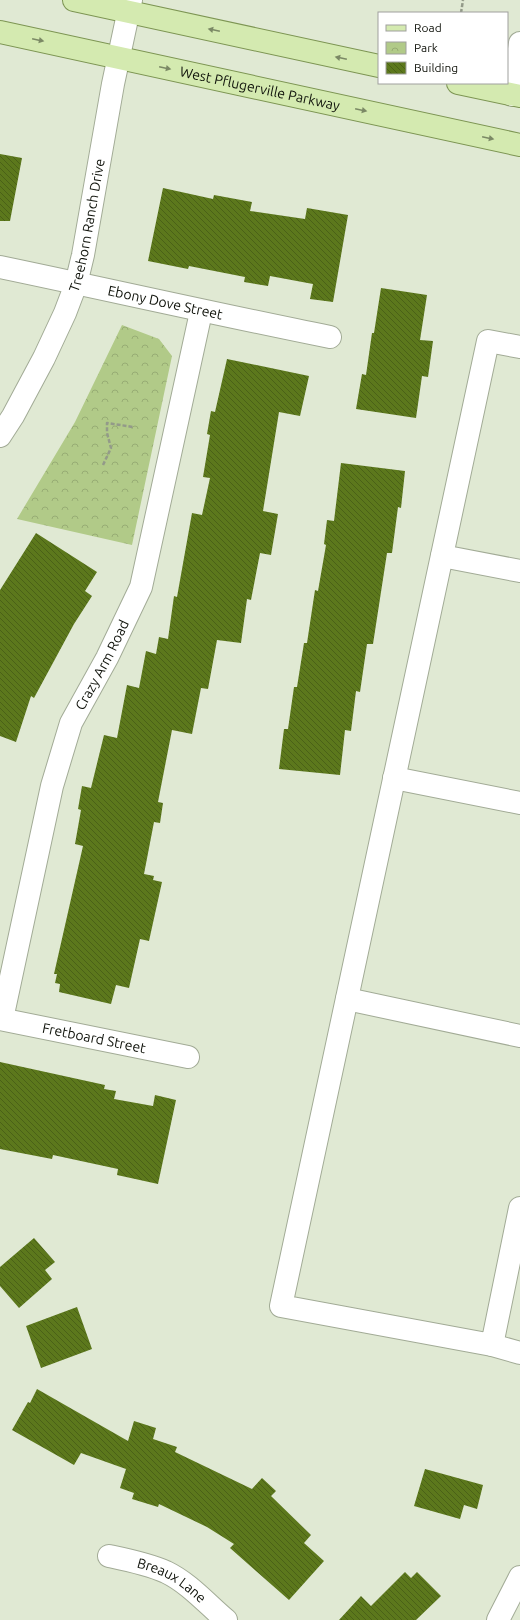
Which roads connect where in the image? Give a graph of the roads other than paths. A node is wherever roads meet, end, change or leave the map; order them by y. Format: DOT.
graph roads {
  1 [pos="74,0"];
  2 [pos="130,6"];
  3 [pos="0,32"];
  4 [pos="520,44"];
  5 [pos="119,57"];
  6 [pos="378,66"];
  7 [pos="462,84"];
  8 [pos="516,96"];
  9 [pos="520,145"];
  10 [pos="0,267"];
  11 [pos="76,284"];
  12 [pos="201,312"];
  13 [pos="330,337"];
  14 [pos="520,347"];
  15 [pos="0,436"];
  16 [pos="442,556"];
  17 [pos="520,572"];
  18 [pos="394,778"];
  19 [pos="520,803"];
  20 [pos="347,999"];
  21 [pos="1,1019"];
  22 [pos="520,1036"];
  23 [pos="188,1057"];
  24 [pos="520,1208"];
  25 [pos="492,1345"];
  26 [pos="520,1353"];
  27 [pos="109,1556"];
  28 [pos="520,1577"];
  29 [pos="226,1620"];
  30 [pos="498,1620"];
  1 -- 2 [label="main road"];
  2 -- 5 [label="street, Treehorn Ranch Drive"];
  6 -- 2 [label="main road, one-way"];
  3 -- 5 [label="main road, West Pflugerville Parkway, one-way"];
  4 -- 8 [label="street"];
  5 -- 9 [label="main road, West Pflugerville Parkway, one-way"];
  5 -- 11 [label="street, Treehorn Ranch Drive"];
  7 -- 8 [label="main road"];
  10 -- 11 [label="street, Ebony Dove Street"];
  11 -- 12 [label="street, Ebony Dove Street"];
  11 -- 15 [label="street, Treehorn Ranch Drive"];
  12 -- 13 [label="street, Ebony Dove Street"];
  12 -- 21 [label="street, Crazy Arm Road"];
  14 -- 16 [label="street"];
  16 -- 17 [label="street"];
  16 -- 18 [label="street"];
  18 -- 19 [label="street"];
  18 -- 20 [label="street"];
  20 -- 22 [label="street"];
  20 -- 25 [label="street"];
  21 -- 23 [label="street, Fretboard Street"];
  24 -- 25 [label="street"];
  25 -- 26 [label="street"];
  27 -- 29 [label="street, Breaux Lane"];
  28 -- 30 [label="street"];
}
